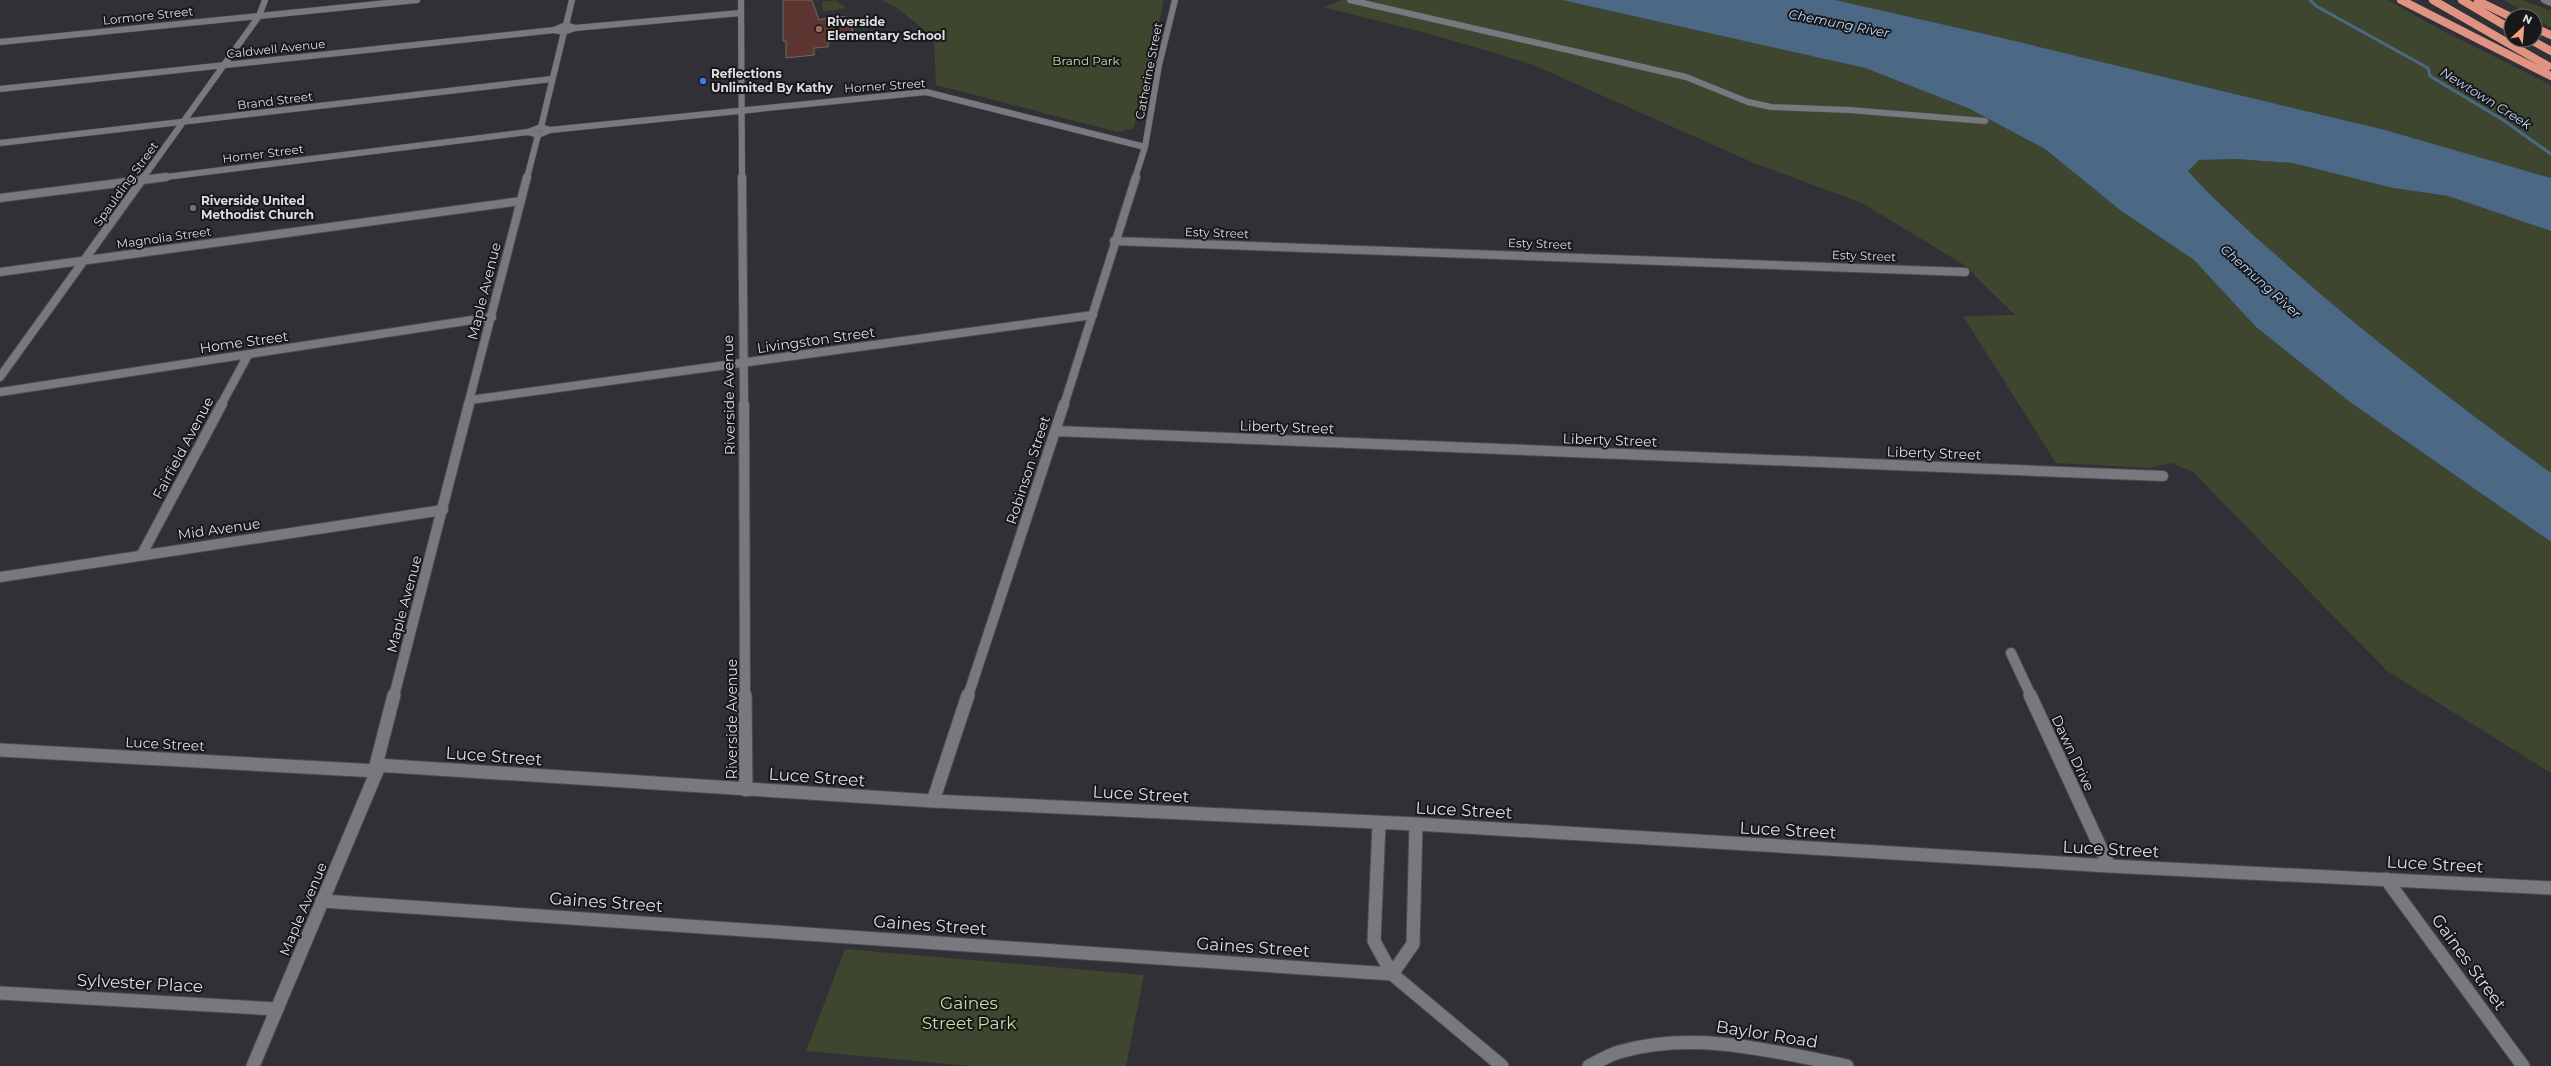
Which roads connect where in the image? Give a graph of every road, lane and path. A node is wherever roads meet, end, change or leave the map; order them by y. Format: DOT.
graph roads {
  1 [pos="265,0"];
  2 [pos="417,0"];
  3 [pos="572,0"];
  4 [pos="740,0"];
  5 [pos="1175,0"];
  6 [pos="1350,0"];
  7 [pos="2400,0"];
  8 [pos="2433,0"];
  9 [pos="2462,0"];
  10 [pos="2476,0"];
  11 [pos="2544,0"];
  12 [pos="2551,3"];
  13 [pos="2503,12"];
  14 [pos="740,13"];
  15 [pos="258,16"];
  16 [pos="2503,24"];
  17 [pos="565,29"];
  18 [pos="0,42"];
  19 [pos="225,65"];
  20 [pos="2551,67"];
  21 [pos="2551,76"];
  22 [pos="552,79"];
  23 [pos="0,89"];
  24 [pos="741,110"];
  25 [pos="1985,121"];
  26 [pos="184,122"];
  27 [pos="536,131"];
  28 [pos="0,144"];
  29 [pos="1145,146"];
  30 [pos="142,180"];
  31 [pos="0,198"];
  32 [pos="520,202"];
  33 [pos="1114,241"];
  34 [pos="84,260"];
  35 [pos="0,272"];
  36 [pos="1965,272"];
  37 [pos="1093,315"];
  38 [pos="492,316"];
  39 [pos="248,355"];
  40 [pos="742,363"];
  41 [pos="0,377"];
  42 [pos="0,392"];
  43 [pos="470,400"];
  44 [pos="1056,431"];
  45 [pos="2163,476"];
  46 [pos="443,510"];
  47 [pos="142,554"];
  48 [pos="0,576"];
  49 [pos="2011,653"];
  50 [pos="0,750"];
  51 [pos="376,768"];
  52 [pos="746,790"];
  53 [pos="933,801"];
  54 [pos="1380,823"];
  55 [pos="1416,824"];
  56 [pos="2109,866"];
  57 [pos="2386,879"];
  58 [pos="2551,888"];
  59 [pos="322,901"];
  60 [pos="1392,974"];
  61 [pos="0,993"];
  62 [pos="277,1009"];
  63 [pos="253,1066"];
  64 [pos="1502,1066"];
  65 [pos="1589,1066"];
  66 [pos="1847,1066"];
  67 [pos="2524,1066"];
  1 -- 15 [label="street, Spaulding Street"];
  2 -- 15 [label="street, Lormore Street"];
  3 -- 17 [label="street, Maple Avenue"];
  4 -- 14 [label="street, Riverside Avenue"];
  5 -- 29 [label="street, Catherine Street"];
  6 -- 25 [label="street"];
  7 -- 21 [label="highway"];
  8 -- 20 [label="highway"];
  9 -- 16 [label="highway"];
  10 -- 13 [label="highway"];
  11 -- 12 [label="street"];
  14 -- 17 [label="street"];
  14 -- 24 [label="street, Riverside Avenue"];
  15 -- 18 [label="street, Lormore Street"];
  15 -- 19 [label="street, Spaulding Street"];
  17 -- 19 [label="street, Caldwell Avenue"];
  17 -- 22 [label="street, Maple Avenue"];
  19 -- 23 [label="street, Caldwell Avenue"];
  19 -- 26 [label="street, Spaulding Street"];
  22 -- 26 [label="street, Brand Street"];
  22 -- 27 [label="street, Maple Avenue"];
  24 -- 27 [label="street, Horner Street"];
  24 -- 29 [label="street, Horner Street"];
  24 -- 40 [label="street, Riverside Avenue"];
  26 -- 28 [label="street, Brand Street"];
  26 -- 30 [label="street, Spaulding Street"];
  27 -- 30 [label="street, Horner Street"];
  27 -- 32 [label="street, Maple Avenue"];
  29 -- 33 [label="street, Robinson Street"];
  30 -- 31 [label="street, Horner Street"];
  30 -- 34 [label="street, Spaulding Street"];
  32 -- 34 [label="street, Magnolia Street"];
  32 -- 38 [label="street, Maple Avenue"];
  33 -- 36 [label="street, Esty Street"];
  33 -- 37 [label="street, Robinson Street"];
  34 -- 35 [label="street, Magnolia Street"];
  34 -- 41 [label="street, Spaulding Street"];
  37 -- 40 [label="street, Livingston Street"];
  37 -- 44 [label="street, Robinson Street"];
  38 -- 39 [label="street, Home Street"];
  38 -- 43 [label="street, Maple Avenue"];
  39 -- 42 [label="street, Home Street"];
  39 -- 47 [label="street, Fairfield Avenue"];
  40 -- 43 [label="street, Livingston Street"];
  40 -- 52 [label="street, Riverside Avenue"];
  43 -- 46 [label="street, Maple Avenue"];
  44 -- 45 [label="street, Liberty Street"];
  44 -- 53 [label="street, Robinson Street"];
  46 -- 47 [label="street, Mid Avenue"];
  46 -- 51 [label="street, Maple Avenue"];
  47 -- 48 [label="street, Mid Avenue"];
  49 -- 56 [label="street, Dawn Drive"];
  50 -- 51 [label="street, Luce Street"];
  51 -- 52 [label="street, Luce Street"];
  51 -- 59 [label="street, Maple Avenue"];
  52 -- 53 [label="street, Luce Street"];
  53 -- 54 [label="street, Luce Street"];
  54 -- 55 [label="street, Luce Street"];
  54 -- 60 [label="street"];
  55 -- 56 [label="street, Luce Street"];
  55 -- 60 [label="street"];
  56 -- 57 [label="street, Luce Street"];
  57 -- 58 [label="street, Luce Street"];
  57 -- 67 [label="street, Gaines Street"];
  59 -- 60 [label="street, Gaines Street"];
  59 -- 62 [label="street, Maple Avenue"];
  60 -- 64 [label="street"];
  61 -- 62 [label="street, Sylvester Place"];
  62 -- 63 [label="street, Maple Avenue"];
  65 -- 66 [label="street, Baylor Road"];
}
